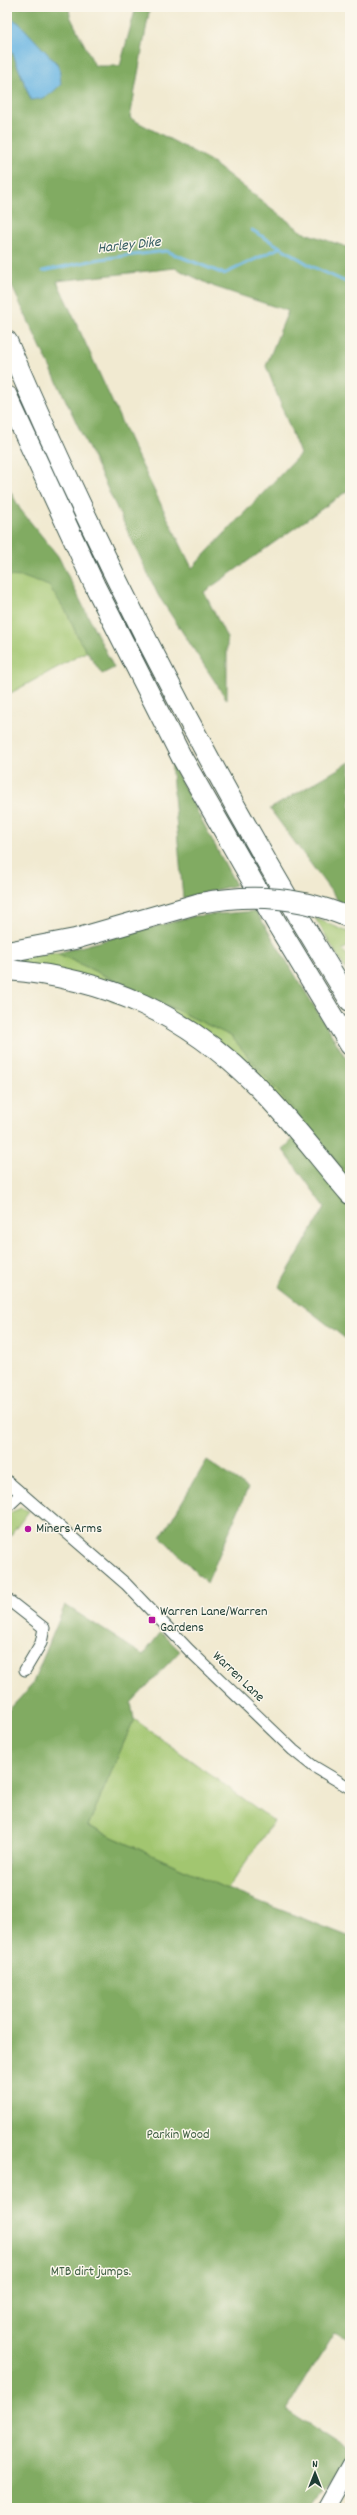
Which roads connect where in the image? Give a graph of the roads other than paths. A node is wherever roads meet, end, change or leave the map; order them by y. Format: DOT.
graph roads {
  1 [pos="7,341"];
  2 [pos="7,396"];
  3 [pos="350,918"];
  4 [pos="7,952"];
  5 [pos="7,970"];
  6 [pos="350,1001"];
  7 [pos="350,1045"];
  8 [pos="350,1194"];
  9 [pos="7,1481"];
  10 [pos="22,1493"];
  11 [pos="7,1507"];
  12 [pos="7,1599"];
  13 [pos="25,1670"];
  14 [pos="350,1788"];
  15 [pos="350,2465"];
  16 [pos="326,2508"];
  1 -- 6 [label="highway"];
  2 -- 7 [label="highway"];
  3 -- 4 [label="highway, bridge"];
  5 -- 8 [label="highway"];
  9 -- 10 [label="street, Warren Lane"];
  10 -- 11 [label="street"];
  10 -- 14 [label="street, Warren Lane"];
  12 -- 13 [label="street"];
  15 -- 16 [label="main road"];
}
